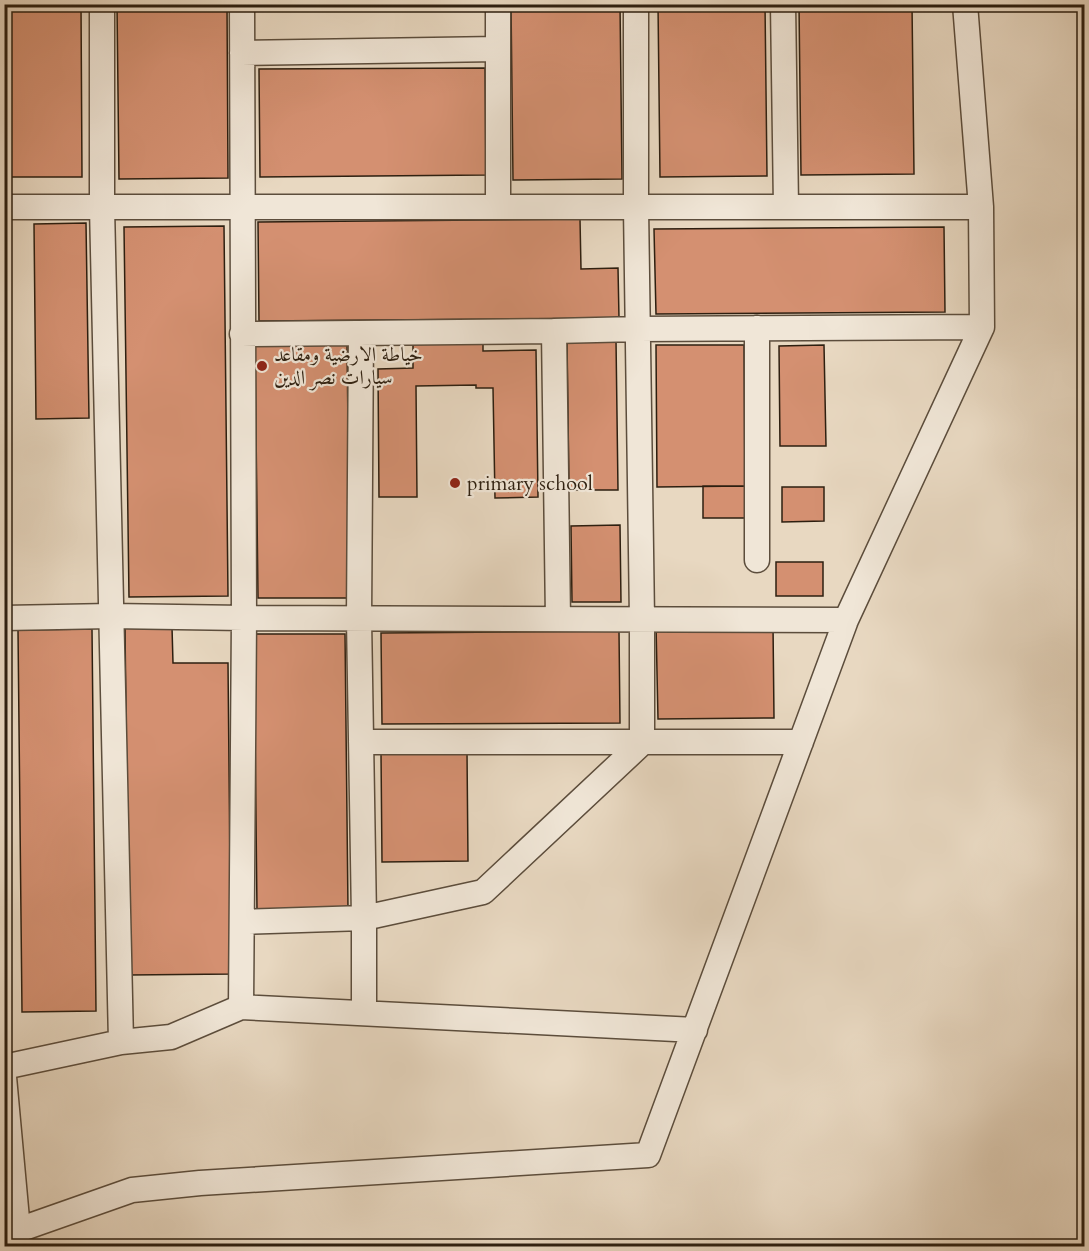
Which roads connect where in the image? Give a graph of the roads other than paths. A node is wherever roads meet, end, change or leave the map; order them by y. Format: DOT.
graph roads {
  1 [pos="102,4"];
  2 [pos="242,4"];
  3 [pos="498,4"];
  4 [pos="636,4"];
  5 [pos="783,4"];
  6 [pos="965,4"];
  7 [pos="498,49"];
  8 [pos="242,53"];
  9 [pos="4,207"];
  10 [pos="102,207"];
  11 [pos="242,207"];
  12 [pos="498,207"];
  13 [pos="636,207"];
  14 [pos="786,207"];
  15 [pos="981,207"];
  16 [pos="982,327"];
  17 [pos="757,328"];
  18 [pos="638,329"];
  19 [pos="554,331"];
  20 [pos="361,333"];
  21 [pos="242,334"];
  22 [pos="757,560"];
  23 [pos="111,616"];
  24 [pos="4,618"];
  25 [pos="244,618"];
  26 [pos="359,619"];
  27 [pos="558,619"];
  28 [pos="642,619"];
  29 [pos="846,620"];
  30 [pos="361,742"];
  31 [pos="801,742"];
  32 [pos="642,743"];
  33 [pos="364,918"];
  34 [pos="242,922"];
  35 [pos="241,1007"];
  36 [pos="364,1013"];
  37 [pos="694,1030"];
  38 [pos="121,1042"];
  39 [pos="4,1067"];
  40 [pos="4,1077"];
  41 [pos="11,1233"];
  1 -- 10 [label="street"];
  2 -- 8 [label="street"];
  3 -- 7 [label="street"];
  4 -- 13 [label="street"];
  5 -- 14 [label="street"];
  6 -- 15 [label="street"];
  7 -- 8 [label="street"];
  7 -- 12 [label="street"];
  8 -- 11 [label="street"];
  9 -- 10 [label="street"];
  10 -- 11 [label="street"];
  10 -- 23 [label="street"];
  11 -- 12 [label="street"];
  11 -- 21 [label="street"];
  12 -- 13 [label="street"];
  13 -- 14 [label="street"];
  13 -- 18 [label="street"];
  14 -- 15 [label="street"];
  15 -- 16 [label="street"];
  16 -- 17 [label="street"];
  16 -- 29 [label="street"];
  17 -- 18 [label="street"];
  17 -- 22 [label="street"];
  18 -- 19 [label="street"];
  18 -- 28 [label="street"];
  19 -- 20 [label="street"];
  19 -- 27 [label="street"];
  20 -- 21 [label="street"];
  20 -- 26 [label="street"];
  21 -- 25 [label="street"];
  23 -- 24 [label="street"];
  23 -- 25 [label="street"];
  23 -- 38 [label="street"];
  25 -- 26 [label="street"];
  25 -- 34 [label="street"];
  26 -- 27 [label="street"];
  26 -- 30 [label="street"];
  27 -- 28 [label="street"];
  28 -- 29 [label="street"];
  28 -- 32 [label="street"];
  29 -- 31 [label="street"];
  30 -- 32 [label="street"];
  30 -- 33 [label="street"];
  31 -- 32 [label="street"];
  31 -- 37 [label="street"];
  32 -- 33 [label="street"];
  33 -- 34 [label="street"];
  33 -- 36 [label="street"];
  34 -- 35 [label="street"];
  35 -- 36 [label="street"];
  35 -- 38 [label="street"];
  36 -- 37 [label="street"];
  37 -- 41 [label="street"];
  38 -- 39 [label="street"];
  40 -- 41 [label="street"];
}
